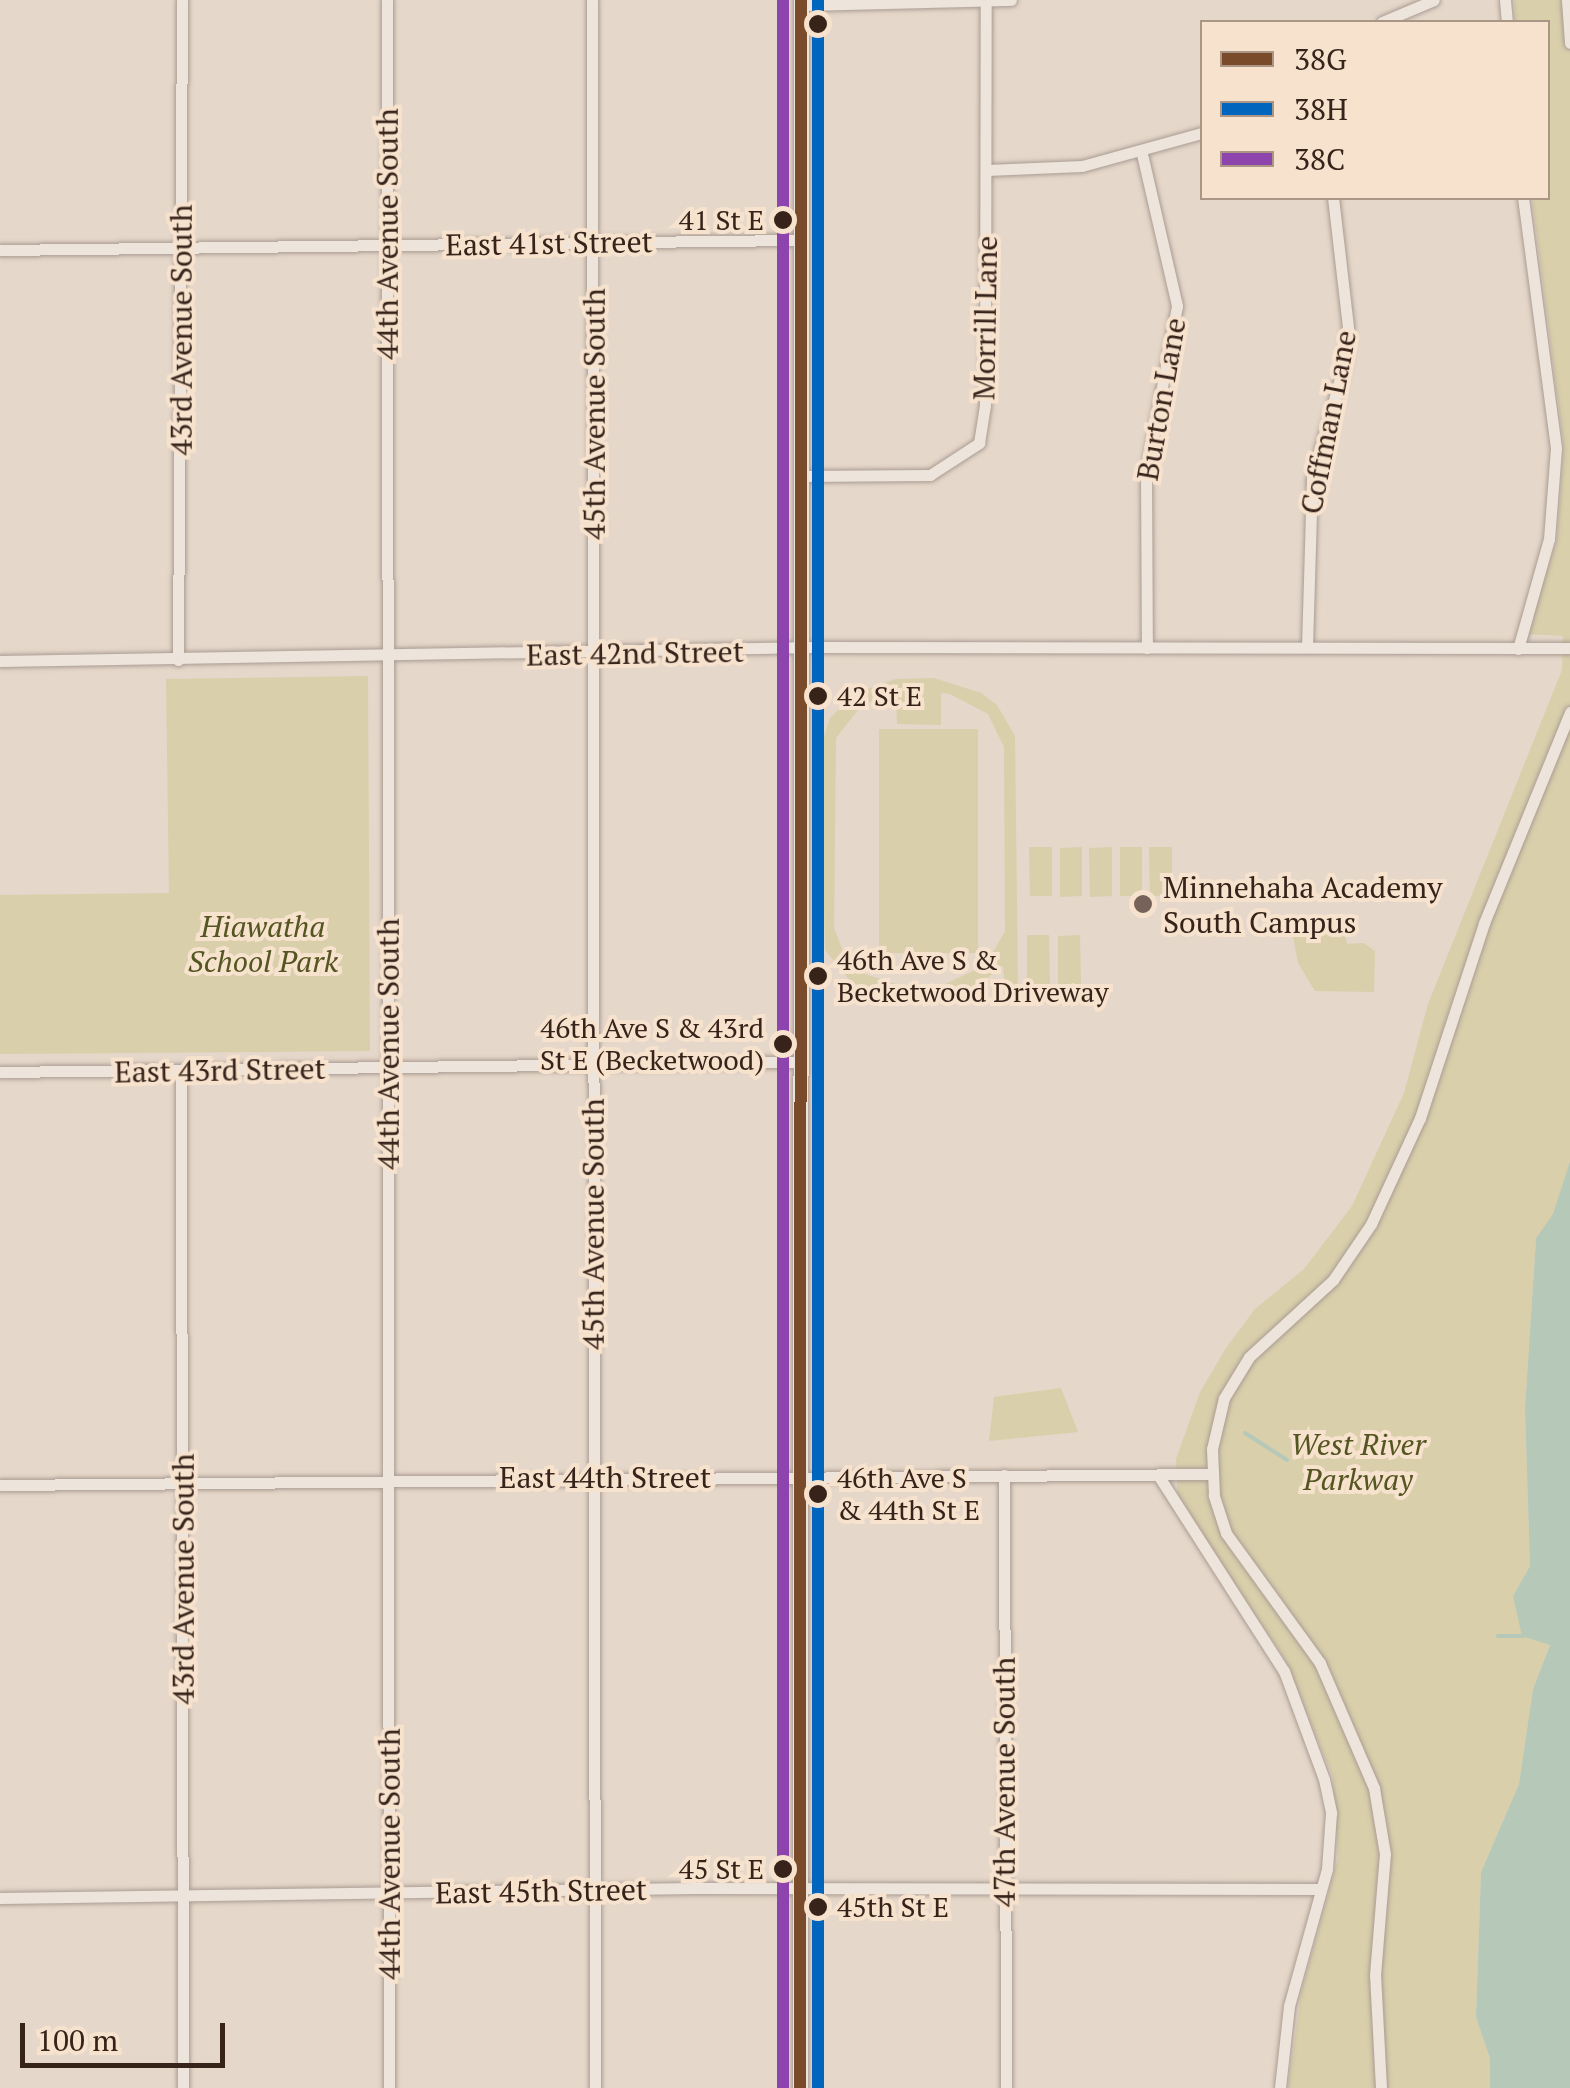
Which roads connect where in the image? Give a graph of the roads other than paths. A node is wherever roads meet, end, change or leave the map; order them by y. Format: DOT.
graph roads {
  1 [pos="182,0"];
  2 [pos="387,0"];
  3 [pos="592,0"];
  4 [pos="1011,0"];
  5 [pos="1434,0"];
  6 [pos="1567,0"];
  7 [pos="801,3"];
  8 [pos="986,5"];
  9 [pos="1387,20"];
  10 [pos="1570,44"];
  11 [pos="1200,134"];
  12 [pos="1142,154"];
  13 [pos="987,170"];
  14 [pos="1333,200"];
  15 [pos="1523,200"];
  16 [pos="798,240"];
  17 [pos="594,243"];
  18 [pos="388,246"];
  19 [pos="182,248"];
  20 [pos="0,250"];
  21 [pos="801,476"];
  22 [pos="1307,647"];
  23 [pos="798,648"];
  24 [pos="1147,648"];
  25 [pos="1570,648"];
  26 [pos="1518,649"];
  27 [pos="594,654"];
  28 [pos="387,656"];
  29 [pos="178,660"];
  30 [pos="0,661"];
  31 [pos="1570,712"];
  32 [pos="800,1062"];
  33 [pos="594,1064"];
  34 [pos="388,1067"];
  35 [pos="181,1070"];
  36 [pos="0,1072"];
  37 [pos="800,1474"];
  38 [pos="1210,1474"];
  39 [pos="1004,1475"];
  40 [pos="1158,1475"];
  41 [pos="593,1476"];
  42 [pos="390,1480"];
  43 [pos="183,1483"];
  44 [pos="0,1485"];
  45 [pos="801,1889"];
  46 [pos="1003,1889"];
  47 [pos="595,1890"];
  48 [pos="1322,1890"];
  49 [pos="388,1892"];
  50 [pos="182,1895"];
  51 [pos="0,1898"];
  52 [pos="183,2088"];
  53 [pos="389,2088"];
  54 [pos="594,2088"];
  55 [pos="800,2088"];
  56 [pos="1006,2088"];
  57 [pos="1280,2088"];
  58 [pos="1381,2088"];
  1 -- 19 [label="street, 43rd Avenue South"];
  2 -- 18 [label="street, 44th Avenue South"];
  3 -- 17 [label="street, 45th Avenue South"];
  4 -- 8 [label="street"];
  5 -- 9 [label="street"];
  6 -- 10 [label="street"];
  7 -- 8 [label="street"];
  7 -- 16 [label="street"];
  8 -- 13 [label="street, Morrill Lane"];
  11 -- 12 [label="street"];
  12 -- 13 [label="street"];
  12 -- 24 [label="street, Burton Lane"];
  13 -- 21 [label="street, Morrill Lane"];
  14 -- 22 [label="street, Coffman Lane"];
  15 -- 26 [label="street"];
  16 -- 17 [label="street, East 41st Street"];
  16 -- 21 [label="street"];
  17 -- 18 [label="street, East 41st Street"];
  17 -- 27 [label="street, 45th Avenue South"];
  18 -- 19 [label="street, East 41st Street"];
  18 -- 28 [label="street, 44th Avenue South"];
  19 -- 20 [label="street, East 41st Street"];
  19 -- 29 [label="street, 43rd Avenue South"];
  21 -- 23 [label="street"];
  22 -- 24 [label="street, East 42nd Street"];
  22 -- 26 [label="street, East 42nd Street"];
  23 -- 24 [label="street, East 42nd Street"];
  23 -- 27 [label="street, East 42nd Street"];
  23 -- 32 [label="street"];
  25 -- 26 [label="street, East 42nd Street"];
  27 -- 28 [label="street, East 42nd Street"];
  27 -- 33 [label="street, 45th Avenue South"];
  28 -- 29 [label="street, East 42nd Street"];
  28 -- 34 [label="street, 44th Avenue South"];
  29 -- 30 [label="street, East 42nd Street"];
  31 -- 38 [label="street"];
  32 -- 33 [label="street, East 43rd Street"];
  32 -- 37 [label="street"];
  33 -- 34 [label="street, East 43rd Street"];
  33 -- 41 [label="street, 45th Avenue South"];
  34 -- 35 [label="street, East 43rd Street"];
  34 -- 42 [label="street, 44th Avenue South"];
  35 -- 36 [label="street, East 43rd Street"];
  35 -- 43 [label="street, 43rd Avenue South"];
  37 -- 39 [label="street, East 44th Street"];
  37 -- 41 [label="street, East 44th Street"];
  37 -- 45 [label="street"];
  38 -- 40 [label="street, East 44th Street"];
  38 -- 58 [label="street"];
  39 -- 40 [label="street, East 44th Street"];
  39 -- 46 [label="street, 47th Avenue South"];
  40 -- 48 [label="street"];
  41 -- 42 [label="street, East 44th Street"];
  41 -- 47 [label="street, 45th Avenue South"];
  42 -- 43 [label="street, East 44th Street"];
  42 -- 49 [label="street, 44th Avenue South"];
  43 -- 44 [label="street, East 44th Street"];
  43 -- 50 [label="street, 43rd Avenue South"];
  45 -- 46 [label="street, East 45th Street"];
  45 -- 47 [label="street, East 45th Street"];
  45 -- 55 [label="street"];
  46 -- 48 [label="street, East 45th Street"];
  46 -- 56 [label="street, 47th Avenue South"];
  47 -- 49 [label="street, East 45th Street"];
  47 -- 54 [label="street, 45th Avenue South"];
  48 -- 57 [label="street"];
  49 -- 50 [label="street, East 45th Street"];
  49 -- 53 [label="street, 44th Avenue South"];
  50 -- 51 [label="street, East 45th Street"];
  50 -- 52 [label="street, 43rd Avenue South"];
}
